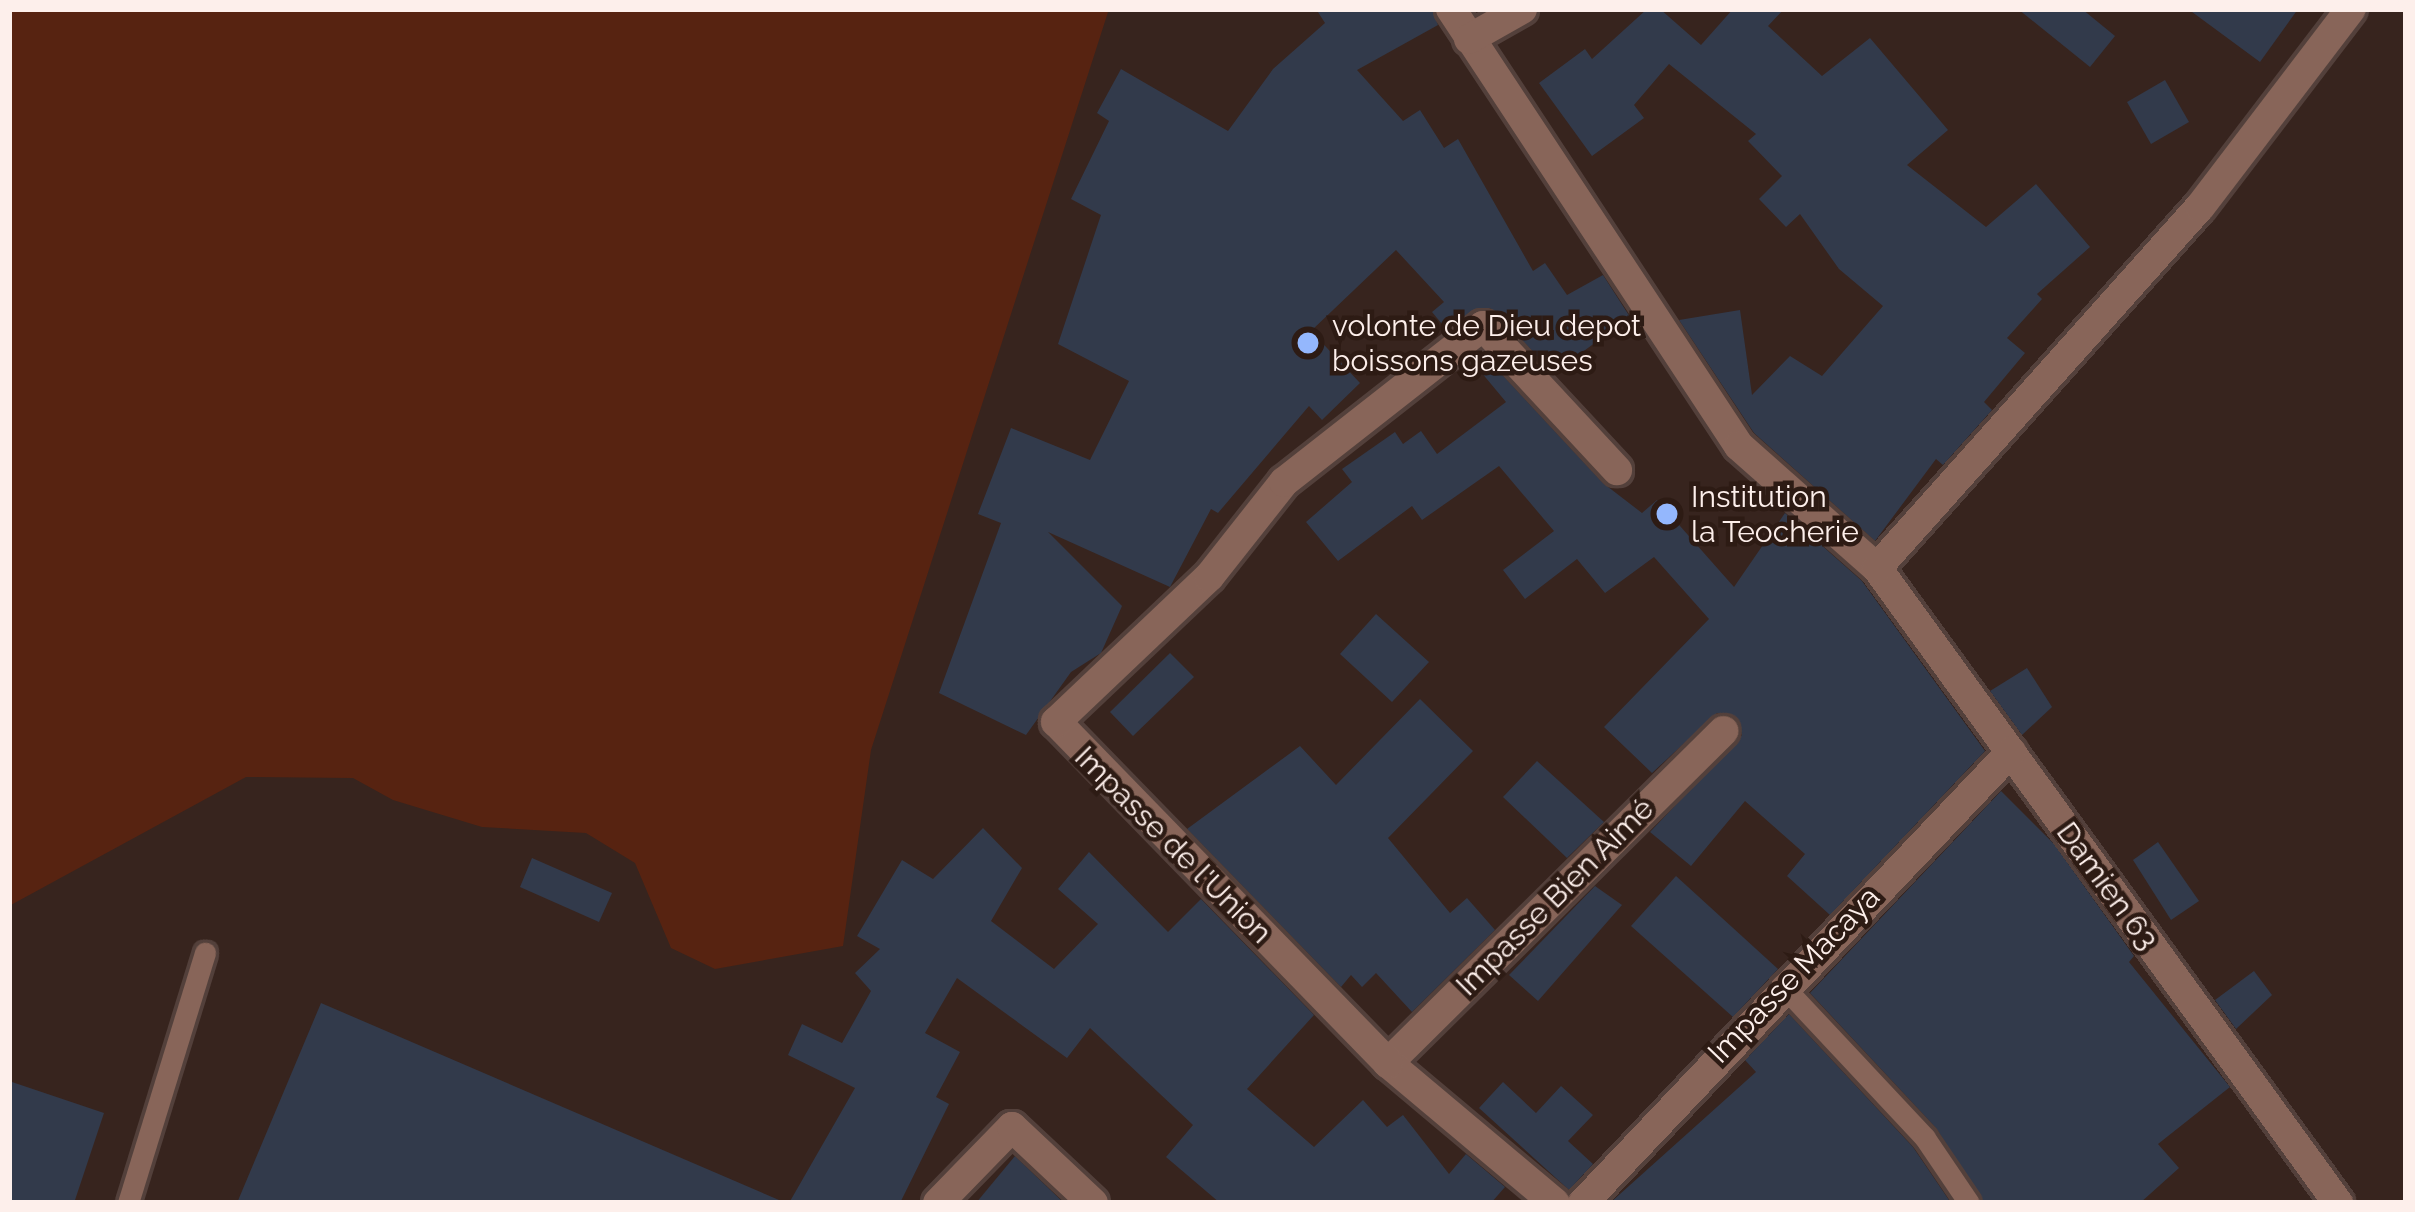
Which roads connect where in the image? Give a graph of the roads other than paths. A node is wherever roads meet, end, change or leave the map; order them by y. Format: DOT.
graph roads {
  1 [pos="1451,9"];
  2 [pos="1522,9"];
  3 [pos="2350,9"];
  4 [pos="1469,39"];
  5 [pos="1617,470"];
  6 [pos="1877,568"];
  7 [pos="1723,731"];
  8 [pos="2012,752"];
  9 [pos="205,953"];
  10 [pos="1782,985"];
  11 [pos="1388,1063"];
  12 [pos="128,1203"];
  13 [pos="938,1203"];
  14 [pos="1093,1203"];
  15 [pos="1555,1203"];
  16 [pos="1583,1203"];
  17 [pos="1969,1203"];
  18 [pos="2338,1203"];
  1 -- 4 [label="street, Damien 63"];
  2 -- 4 [label="street"];
  3 -- 6 [label="street"];
  4 -- 6 [label="street, Damien 63"];
  5 -- 11 [label="street, Impasse de l'Union"];
  6 -- 8 [label="street, Damien 63"];
  7 -- 11 [label="street, Impasse Bien Aimé"];
  8 -- 10 [label="street, Impasse Macaya"];
  8 -- 18 [label="street, Damien 63"];
  9 -- 12 [label="lane"];
  10 -- 16 [label="street, Impasse Macaya"];
  10 -- 17 [label="lane"];
  11 -- 15 [label="street, Impasse de l'Union"];
  13 -- 14 [label="street"];
}
